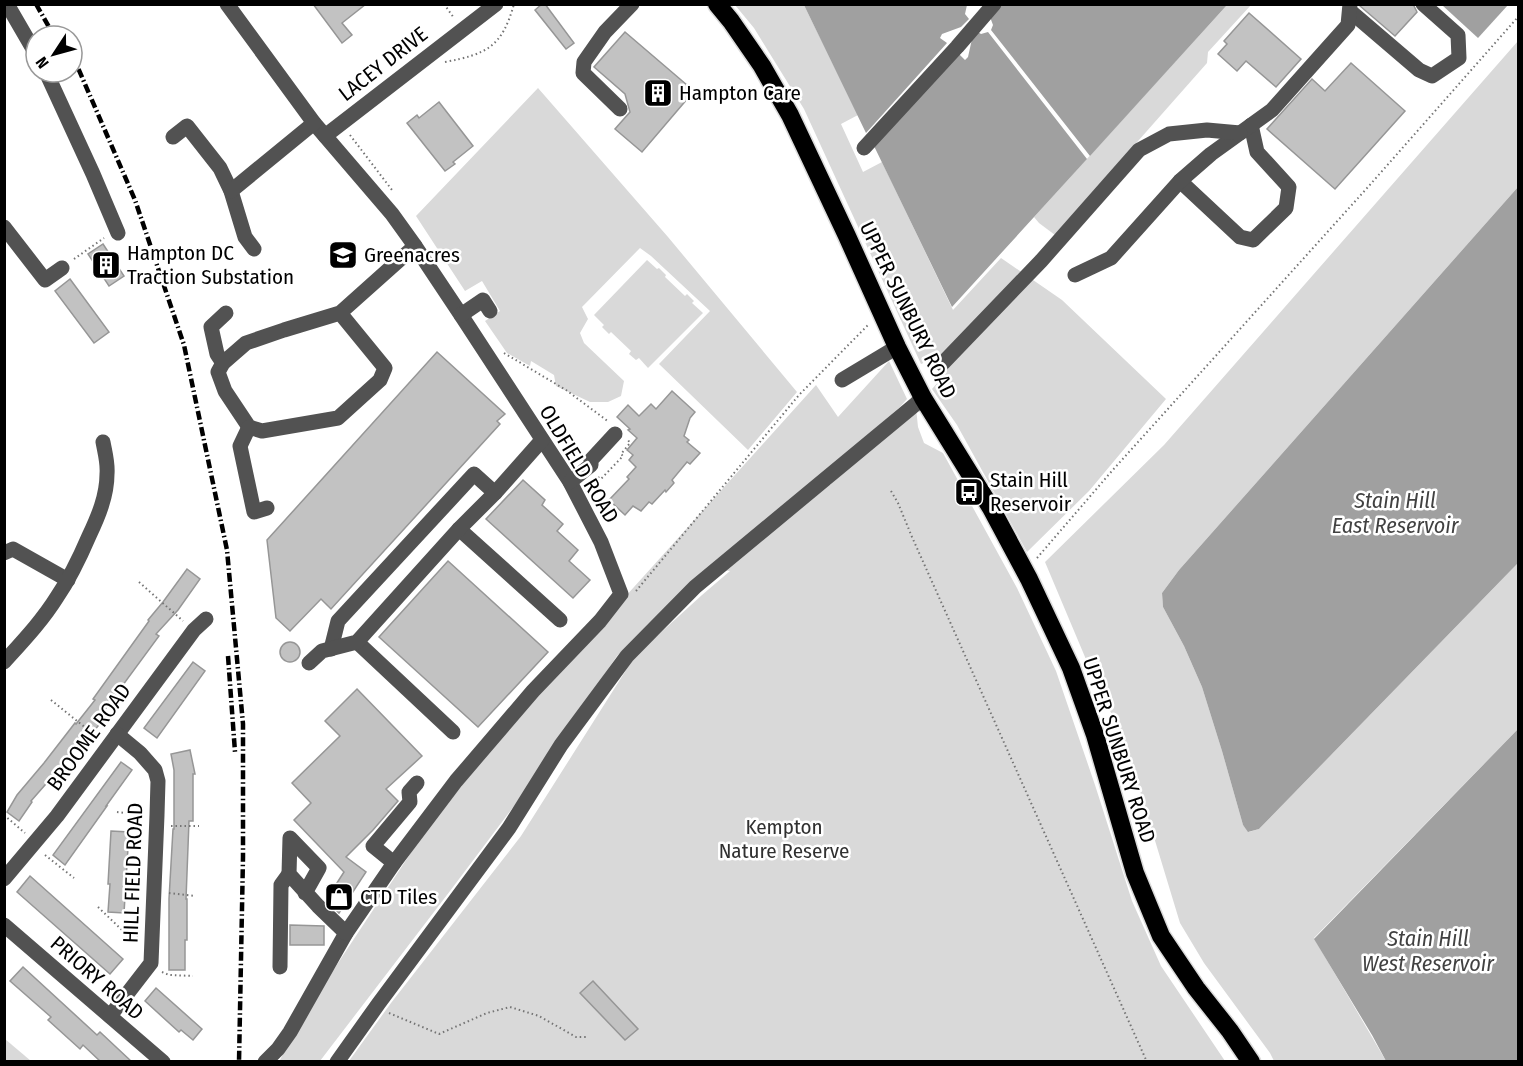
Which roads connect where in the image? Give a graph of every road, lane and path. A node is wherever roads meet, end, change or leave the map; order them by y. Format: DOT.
graph roads {
  1 [pos="7,4"];
  2 [pos="227,4"];
  3 [pos="514,4"];
  4 [pos="632,4"];
  5 [pos="717,4"];
  6 [pos="994,4"];
  7 [pos="1424,4"];
  8 [pos="492,6"];
  9 [pos="1350,8"];
  10 [pos="1518,17"];
  11 [pos="24,33"];
  12 [pos="446,62"];
  13 [pos="52,84"];
  14 [pos="620,109"];
  15 [pos="314,123"];
  16 [pos="341,123"];
  17 [pos="1245,129"];
  18 [pos="325,136"];
  19 [pos="173,137"];
  20 [pos="864,148"];
  21 [pos="1180,181"];
  22 [pos="231,191"];
  23 [pos="396,195"];
  24 [pos="4,226"];
  25 [pos="117,232"];
  26 [pos="415,246"];
  27 [pos="254,249"];
  28 [pos="62,268"];
  29 [pos="1075,275"];
  30 [pos="483,300"];
  31 [pos="226,313"];
  32 [pos="340,313"];
  33 [pos="461,315"];
  34 [pos="886,324"];
  35 [pos="897,347"];
  36 [pos="504,354"];
  37 [pos="223,363"];
  38 [pos="942,364"];
  39 [pos="842,381"];
  40 [pos="923,398"];
  41 [pos="249,427"];
  42 [pos="616,432"];
  43 [pos="542,440"];
  44 [pos="103,442"];
  45 [pos="598,477"];
  46 [pos="570,482"];
  47 [pos="891,491"];
  48 [pos="495,493"];
  49 [pos="267,508"];
  50 [pos="459,529"];
  51 [pos="4,553"];
  52 [pos="1029,579"];
  53 [pos="68,580"];
  54 [pos="140,582"];
  55 [pos="621,594"];
  56 [pos="206,619"];
  57 [pos="560,621"];
  58 [pos="194,630"];
  59 [pos="357,642"];
  60 [pos="331,649"];
  61 [pos="4,662"];
  62 [pos="309,663"];
  63 [pos="51,700"];
  64 [pos="453,732"];
  65 [pos="113,740"];
  66 [pos="417,783"];
  67 [pos="117,812"];
  68 [pos="4,815"];
  69 [pos="157,821"];
  70 [pos="199,826"];
  71 [pos="34,844"];
  72 [pos="394,863"];
  73 [pos="289,874"];
  74 [pos="74,878"];
  75 [pos="4,879"];
  76 [pos="154,891"];
  77 [pos="305,893"];
  78 [pos="195,896"];
  79 [pos="98,907"];
  80 [pos="4,925"];
  81 [pos="346,933"];
  82 [pos="152,941"];
  83 [pos="280,967"];
  84 [pos="148,968"];
  85 [pos="193,976"];
  86 [pos="375,1007"];
  87 [pos="110,1016"];
  88 [pos="586,1037"];
  89 [pos="154,1059"];
  90 [pos="1250,1060"];
  91 [pos="266,1061"];
  92 [pos="337,1062"];
  93 [pos="1147,1062"];
  1 -- 11 [label="street"];
  2 -- 15 [label="street, OLDFIELD ROAD"];
  3 -- 12 [label="path"];
  4 -- 14 [label="street"];
  5 -- 34 [label="highway, UPPER SUNBURY ROAD"];
  6 -- 20 [label="street"];
  7 -- 9 [label="street"];
  8 -- 16 [label="street, LACEY DRIVE"];
  9 -- 17 [label="street"];
  10 -- 52 [label="path"];
  13 -- 25 [label="street"];
  15 -- 18 [label="street, OLDFIELD ROAD"];
  15 -- 22 [label="street"];
  16 -- 18 [label="street, LACEY DRIVE"];
  16 -- 23 [label="path"];
  17 -- 21 [label="street"];
  17 -- 21 [label="street"];
  17 -- 38 [label="street"];
  18 -- 26 [label="street, OLDFIELD ROAD"];
  19 -- 22 [label="street"];
  21 -- 29 [label="street"];
  22 -- 27 [label="street"];
  24 -- 28 [label="street"];
  25 -- 28 [label="path"];
  26 -- 32 [label="street"];
  26 -- 33 [label="street, OLDFIELD ROAD"];
  30 -- 33 [label="street"];
  31 -- 37 [label="street"];
  32 -- 37 [label="street"];
  32 -- 41 [label="street"];
  33 -- 43 [label="street, OLDFIELD ROAD"];
  34 -- 35 [label="highway, UPPER SUNBURY ROAD"];
  34 -- 55 [label="path"];
  35 -- 39 [label="street"];
  35 -- 40 [label="highway, UPPER SUNBURY ROAD"];
  36 -- 42 [label="path"];
  37 -- 41 [label="street"];
  40 -- 52 [label="highway, UPPER SUNBURY ROAD"];
  40 -- 86 [label="street"];
  41 -- 49 [label="street"];
  42 -- 45 [label="path"];
  42 -- 46 [label="street"];
  43 -- 46 [label="street, OLDFIELD ROAD"];
  43 -- 48 [label="street"];
  44 -- 53 [label="street"];
  46 -- 55 [label="street, OLDFIELD ROAD"];
  47 -- 93 [label="path"];
  48 -- 50 [label="street"];
  48 -- 60 [label="street"];
  50 -- 57 [label="street"];
  50 -- 59 [label="street"];
  51 -- 53 [label="street"];
  52 -- 90 [label="highway, UPPER SUNBURY ROAD"];
  53 -- 61 [label="street"];
  54 -- 58 [label="path"];
  55 -- 72 [label="street"];
  56 -- 58 [label="street, BROOME ROAD"];
  58 -- 65 [label="street, BROOME ROAD"];
  59 -- 60 [label="street"];
  59 -- 64 [label="street"];
  60 -- 62 [label="street"];
  63 -- 65 [label="path"];
  65 -- 69 [label="street, HILL FIELD ROAD"];
  65 -- 71 [label="street, BROOME ROAD"];
  66 -- 72 [label="street"];
  67 -- 69 [label="path"];
  68 -- 71 [label="path"];
  69 -- 70 [label="path"];
  69 -- 76 [label="street, HILL FIELD ROAD"];
  71 -- 74 [label="path"];
  71 -- 75 [label="street, BROOME ROAD"];
  72 -- 81 [label="street"];
  73 -- 77 [label="street"];
  73 -- 77 [label="street"];
  73 -- 83 [label="street"];
  76 -- 78 [label="path"];
  76 -- 82 [label="street, HILL FIELD ROAD"];
  77 -- 81 [label="street"];
  79 -- 82 [label="path"];
  80 -- 87 [label="street, PRIORY ROAD"];
  81 -- 91 [label="street"];
  82 -- 84 [label="street, HILL FIELD ROAD"];
  84 -- 85 [label="path"];
  84 -- 87 [label="street, HILL FIELD ROAD"];
  86 -- 88 [label="path"];
  86 -- 92 [label="street"];
  87 -- 89 [label="street, PRIORY ROAD"];
}
